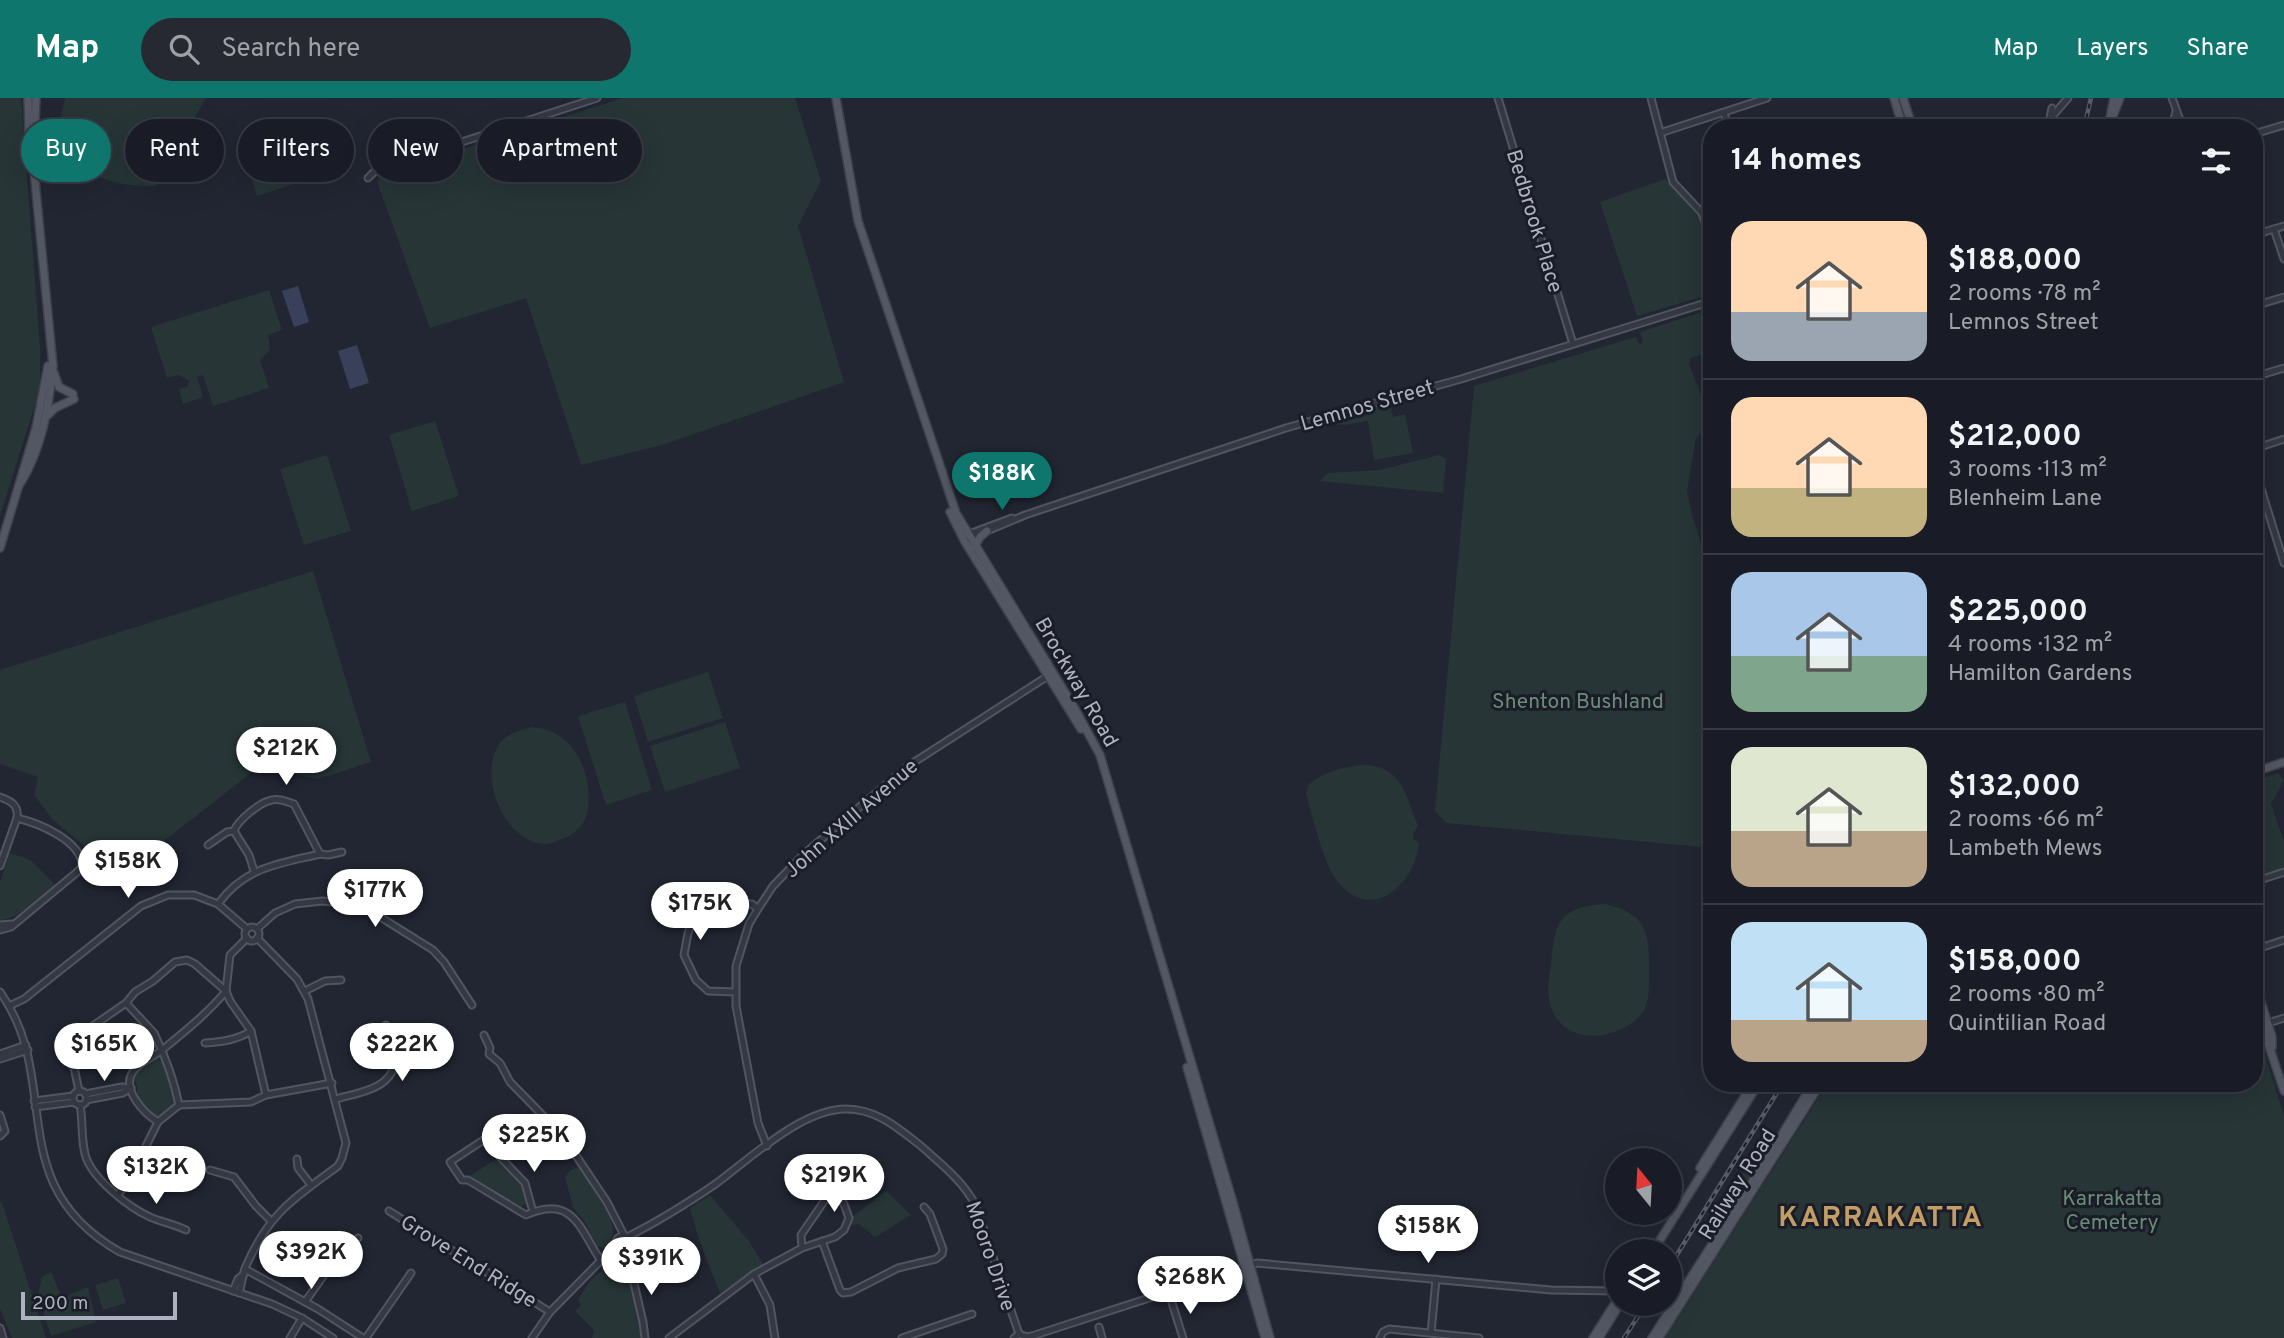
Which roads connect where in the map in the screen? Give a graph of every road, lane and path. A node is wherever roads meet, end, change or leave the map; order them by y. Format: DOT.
graph roads {
  1 [pos="28,98"];
  2 [pos="36,98"];
  3 [pos="597,98"];
  4 [pos="834,98"];
  5 [pos="1498,98"];
  6 [pos="1651,98"];
  7 [pos="1767,98"];
  8 [pos="1894,98"];
  9 [pos="1903,98"];
  10 [pos="2068,98"];
  11 [pos="2172,98"];
  12 [pos="2115,99"];
  13 [pos="1756,100"];
  14 [pos="2052,108"];
  15 [pos="1724,113"];
  16 [pos="29,119"];
  17 [pos="35,119"];
  18 [pos="1705,119"];
  19 [pos="1726,119"];
  20 [pos="1900,119"];
  21 [pos="1910,119"];
  22 [pos="2049,119"];
  23 [pos="2050,119"];
  24 [pos="2111,119"];
  25 [pos="2174,119"];
  26 [pos="1703,120"];
  27 [pos="2284,125"];
  28 [pos="2263,131"];
  29 [pos="1660,133"];
  30 [pos="463,142"];
  31 [pos="35,182"];
  32 [pos="1703,216"];
  33 [pos="2284,226"];
  34 [pos="2274,229"];
  35 [pos="2263,232"];
  36 [pos="2284,259"];
  37 [pos="2284,297"];
  38 [pos="2263,303"];
  39 [pos="1703,304"];
  40 [pos="1573,344"];
  41 [pos="51,353"];
  42 [pos="53,366"];
  43 [pos="2284,368"];
  44 [pos="2263,374"];
  45 [pos="45,418"];
  46 [pos="2284,439"];
  47 [pos="2263,444"];
  48 [pos="20,484"];
  49 [pos="2263,495"];
  50 [pos="1025,515"];
  51 [pos="987,531"];
  52 [pos="966,538"];
  53 [pos="975,546"];
  54 [pos="0,548"];
  55 [pos="2284,563"];
  56 [pos="1051,674"];
  57 [pos="2284,762"];
  58 [pos="2263,769"];
  59 [pos="0,797"];
  60 [pos="17,818"];
  61 [pos="234,831"];
  62 [pos="208,845"];
  63 [pos="342,852"];
  64 [pos="320,854"];
  65 [pos="1,862"];
  66 [pos="254,871"];
  67 [pos="2284,872"];
  68 [pos="2263,879"];
  69 [pos="218,904"];
  70 [pos="758,909"];
  71 [pos="15,923"];
  72 [pos="0,925"];
  73 [pos="247,929"];
  74 [pos="257,929"];
  75 [pos="0,930"];
  76 [pos="247,938"];
  77 [pos="257,939"];
  78 [pos="2284,940"];
  79 [pos="2263,947"];
  80 [pos="341,980"];
  81 [pos="226,991"];
  82 [pos="305,991"];
  83 [pos="0,992"];
  84 [pos="736,992"];
  85 [pos="126,1003"];
  86 [pos="472,1005"];
  87 [pos="11,1009"];
  88 [pos="2284,1018"];
  89 [pos="2263,1020"];
  90 [pos="2264,1024"];
  91 [pos="386,1025"];
  92 [pos="251,1031"];
  93 [pos="484,1035"];
  94 [pos="205,1043"];
  95 [pos="27,1047"];
  96 [pos="161,1051"];
  97 [pos="0,1056"];
  98 [pos="332,1083"];
  99 [pos="131,1088"];
  100 [pos="2284,1091"];
  101 [pos="1747,1092"];
  102 [pos="1753,1092"];
  103 [pos="1808,1092"];
  104 [pos="1815,1092"];
  105 [pos="83,1095"];
  106 [pos="266,1095"];
  107 [pos="336,1099"];
  108 [pos="76,1101"];
  109 [pos="35,1104"];
  110 [pos="179,1105"];
  111 [pos="0,1115"];
  112 [pos="158,1122"];
  113 [pos="0,1136"];
  114 [pos="485,1139"];
  115 [pos="767,1146"];
  116 [pos="498,1148"];
  117 [pos="297,1159"];
  118 [pos="210,1170"];
  119 [pos="836,1177"];
  120 [pos="311,1185"];
  121 [pos="118,1195"];
  122 [pos="835,1196"];
  123 [pos="924,1207"];
  124 [pos="389,1210"];
  125 [pos="529,1214"];
  126 [pos="271,1221"];
  127 [pos="618,1225"];
  128 [pos="186,1230"];
  129 [pos="641,1231"];
  130 [pos="626,1237"];
  131 [pos="358,1238"];
  132 [pos="1656,1239"];
  133 [pos="1661,1239"];
  134 [pos="822,1241"];
  135 [pos="619,1246"];
  136 [pos="630,1246"];
  137 [pos="802,1248"];
  138 [pos="601,1261"];
  139 [pos="629,1262"];
  140 [pos="1247,1265"];
  141 [pos="244,1271"];
  142 [pos="411,1273"];
  143 [pos="754,1274"];
  144 [pos="1436,1279"];
  145 [pos="1605,1291"];
  146 [pos="236,1292"];
  147 [pos="305,1302"];
  148 [pos="1172,1303"];
  149 [pos="550,1312"];
  150 [pos="972,1314"];
  151 [pos="1607,1316"];
  152 [pos="1610,1316"];
  153 [pos="302,1318"];
  154 [pos="1099,1327"];
  155 [pos="0,1328"];
  156 [pos="1431,1334"];
  157 [pos="923,1335"];
  158 [pos="1016,1336"];
  159 [pos="4,1338"];
  160 [pos="290,1338"];
  161 [pos="334,1338"];
  162 [pos="364,1338"];
  163 [pos="532,1338"];
  164 [pos="645,1338"];
  165 [pos="669,1338"];
  166 [pos="775,1338"];
  167 [pos="902,1338"];
  168 [pos="1102,1338"];
  169 [pos="1183,1338"];
  170 [pos="1265,1338"];
  171 [pos="1270,1338"];
  172 [pos="1380,1338"];
  173 [pos="1473,1338"];
  174 [pos="1479,1338"];
  175 [pos="1593,1338"];
  176 [pos="1599,1338"];
  177 [pos="1652,1338"];
  178 [pos="1659,1338"];
  1 -- 16 [label="main road"];
  2 -- 17 [label="main road"];
  3 -- 30 [label="street"];
  4 -- 52 [label="main road, Brockway Road"];
  5 -- 40 [label="street, Bedbrook Place"];
  6 -- 29 [label="street"];
  7 -- 13 [label="street"];
  8 -- 20 [label="main road"];
  9 -- 21 [label="main road"];
  10 -- 23 [label="street"];
  11 -- 25 [label="street"];
  12 -- 24 [label="main road"];
  13 -- 15 [label="street"];
  14 -- 22 [label="street"];
  15 -- 18 [label="street"];
  15 -- 19 [label="street"];
  26 -- 29 [label="street"];
  27 -- 28 [label="street"];
  29 -- 32 [label="street"];
  31 -- 41 [label="main road"];
  33 -- 34 [label="street"];
  34 -- 35 [label="street"];
  34 -- 36 [label="street"];
  37 -- 38 [label="street"];
  39 -- 40 [label="street, Lemnos Street"];
  40 -- 50 [label="street, Lemnos Street"];
  41 -- 42 [label="main road"];
  41 -- 48 [label="main road"];
  42 -- 45 [label="main road"];
  42 -- 45 [label="main road"];
  43 -- 44 [label="street"];
  45 -- 48 [label="main road"];
  46 -- 47 [label="street"];
  48 -- 54 [label="main road"];
  49 -- 55 [label="street"];
  50 -- 51 [label="street, Lemnos Street"];
  50 -- 52 [label="street, Lemnos Street"];
  51 -- 52 [label="street, Lemnos Street"];
  51 -- 53 [label="main road"];
  52 -- 53 [label="main road, Brockway Road"];
  52 -- 56 [label="main road, Brockway Road"];
  53 -- 56 [label="main road, Brockway Road"];
  56 -- 70 [label="street, John XXIII Avenue"];
  56 -- 140 [label="main road, Brockway Road"];
  57 -- 58 [label="main road"];
  59 -- 60 [label="street"];
  60 -- 65 [label="street"];
  60 -- 71 [label="street"];
  61 -- 62 [label="street"];
  61 -- 64 [label="street"];
  61 -- 66 [label="street"];
  63 -- 64 [label="street"];
  64 -- 66 [label="street"];
  66 -- 69 [label="street"];
  67 -- 68 [label="street"];
  69 -- 73 [label="street"];
  69 -- 87 [label="street"];
  70 -- 84 [label="street, John XXIII Avenue"];
  70 -- 84 [label="street"];
  71 -- 72 [label="street"];
  71 -- 75 [label="street"];
  73 -- 74 [label="street"];
  73 -- 76 [label="street"];
  74 -- 77 [label="street"];
  74 -- 86 [label="street"];
  76 -- 77 [label="street"];
  76 -- 81 [label="street"];
  77 -- 82 [label="street"];
  78 -- 79 [label="street"];
  80 -- 82 [label="street"];
  81 -- 85 [label="street"];
  81 -- 92 [label="street"];
  81 -- 96 [label="street"];
  82 -- 98 [label="street"];
  83 -- 87 [label="street"];
  84 -- 115 [label="street, John XXIII Avenue"];
  85 -- 96 [label="street"];
  85 -- 105 [label="street"];
  87 -- 95 [label="street"];
  88 -- 90 [label="street"];
  89 -- 90 [label="main road"];
  90 -- 100 [label="main road"];
  91 -- 107 [label="street"];
  92 -- 94 [label="street"];
  92 -- 106 [label="street"];
  93 -- 127 [label="street"];
  95 -- 97 [label="street"];
  95 -- 109 [label="street"];
  96 -- 99 [label="street"];
  96 -- 110 [label="street"];
  98 -- 106 [label="street"];
  98 -- 107 [label="street"];
  99 -- 105 [label="street"];
  99 -- 112 [label="street"];
  101 -- 132 [label="main road"];
  102 -- 133 [label="main road"];
  103 -- 177 [label="main road, Railway Road"];
  104 -- 178 [label="main road, Railway Road"];
  105 -- 108 [label="street"];
  105 -- 108 [label="street"];
  106 -- 110 [label="street"];
  107 -- 120 [label="street"];
  108 -- 109 [label="street"];
  108 -- 121 [label="street"];
  109 -- 146 [label="street"];
  110 -- 112 [label="street"];
  111 -- 113 [label="street"];
  112 -- 121 [label="street"];
  114 -- 125 [label="street"];
  115 -- 129 [label="street, Mooro Drive"];
  115 -- 158 [label="street, Mooro Drive"];
  116 -- 125 [label="street"];
  117 -- 120 [label="street"];
  118 -- 126 [label="street"];
  119 -- 122 [label="street"];
  120 -- 126 [label="street"];
  121 -- 128 [label="street"];
  122 -- 134 [label="street"];
  122 -- 137 [label="street"];
  123 -- 134 [label="street"];
  124 -- 149 [label="street, Grove End Ridge"];
  125 -- 138 [label="street"];
  126 -- 141 [label="street"];
  127 -- 130 [label="street"];
  127 -- 135 [label="street"];
  129 -- 130 [label="street, Mooro Drive"];
  129 -- 136 [label="street, Mooro Drive"];
  130 -- 135 [label="street, Mooro Drive"];
  130 -- 136 [label="street"];
  131 -- 147 [label="street"];
  134 -- 137 [label="street"];
  135 -- 136 [label="street, Mooro Drive"];
  135 -- 138 [label="street, Mooro Drive"];
  135 -- 139 [label="street"];
  136 -- 139 [label="street"];
  137 -- 143 [label="street"];
  138 -- 149 [label="street, Mooro Drive"];
  139 -- 164 [label="street"];
  140 -- 144 [label="street"];
  140 -- 158 [label="street"];
  140 -- 170 [label="main road, Brockway Road"];
  140 -- 171 [label="main road, Brockway Road"];
  141 -- 146 [label="street"];
  141 -- 147 [label="street"];
  142 -- 162 [label="street"];
  143 -- 165 [label="street"];
  143 -- 166 [label="street"];
  144 -- 145 [label="street"];
  144 -- 156 [label="street"];
  146 -- 153 [label="street"];
  147 -- 162 [label="street"];
  148 -- 169 [label="street"];
  149 -- 163 [label="street, Mooro Drive"];
  150 -- 157 [label="street"];
  151 -- 175 [label="main road"];
  152 -- 176 [label="main road"];
  153 -- 160 [label="street"];
  153 -- 161 [label="street"];
  154 -- 168 [label="street"];
  155 -- 159 [label="street"];
  156 -- 172 [label="street"];
  156 -- 173 [label="street"];
  157 -- 167 [label="street"];
  173 -- 174 [label="street"];
}
